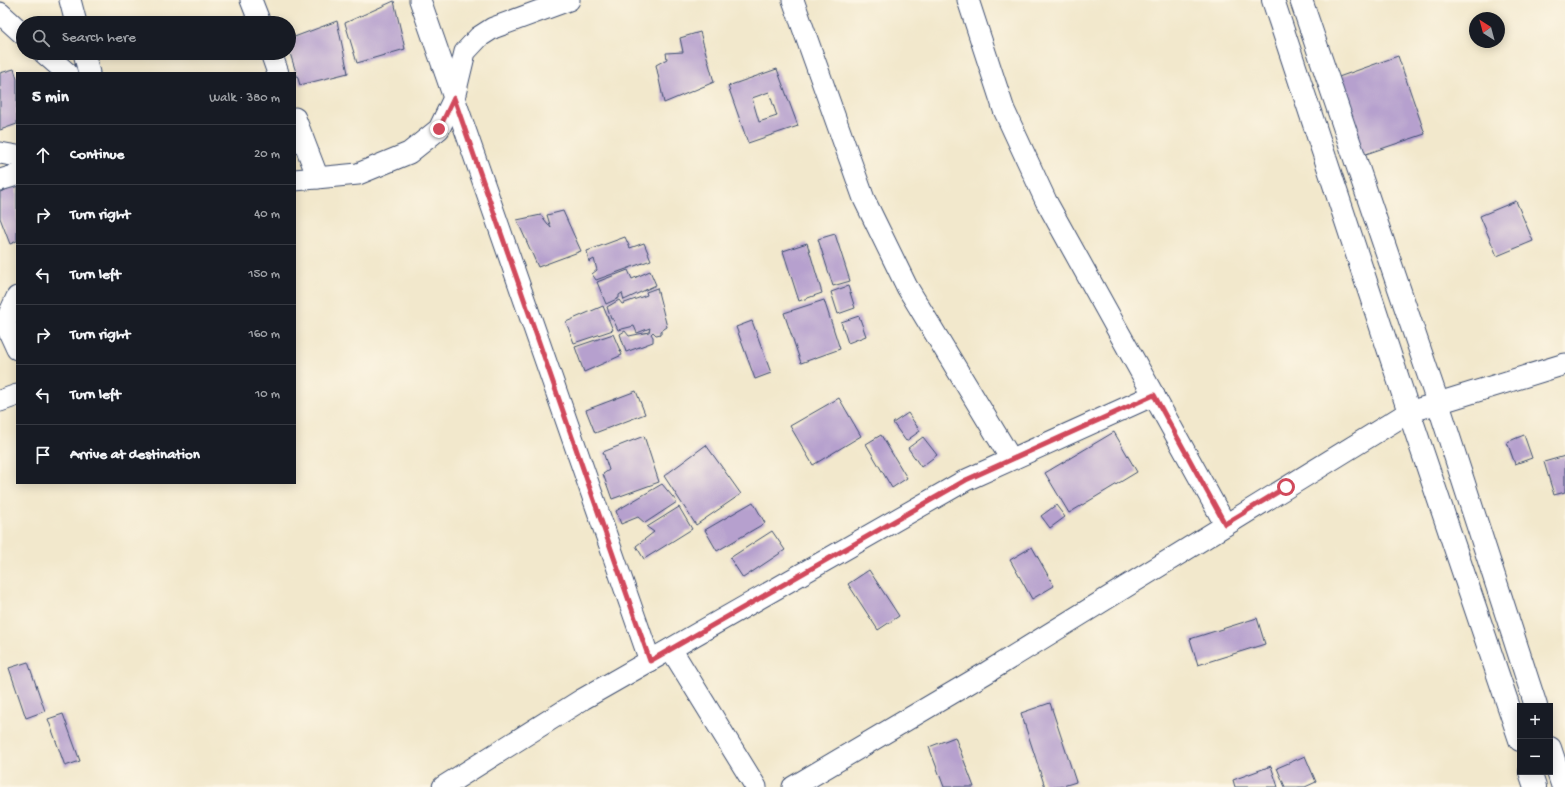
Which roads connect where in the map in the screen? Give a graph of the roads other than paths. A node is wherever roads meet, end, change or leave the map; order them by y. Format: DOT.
graph roads {
  1 [pos="251,0"];
  2 [pos="420,0"];
  3 [pos="569,0"];
  4 [pos="793,0"];
  5 [pos="968,0"];
  6 [pos="1273,0"];
  7 [pos="1301,0"];
  8 [pos="0,13"];
  9 [pos="257,16"];
  10 [pos="16,28"];
  11 [pos="52,60"];
  12 [pos="86,60"];
  13 [pos="273,60"];
  14 [pos="66,72"];
  15 [pos="89,72"];
  16 [pos="278,72"];
  17 [pos="454,98"];
  18 [pos="296,121"];
  19 [pos="0,153"];
  20 [pos="16,156"];
  21 [pos="16,175"];
  22 [pos="318,178"];
  23 [pos="0,180"];
  24 [pos="296,180"];
  25 [pos="16,298"];
  26 [pos="16,347"];
  27 [pos="1565,364"];
  28 [pos="16,395"];
  29 [pos="1154,395"];
  30 [pos="0,401"];
  31 [pos="1438,403"];
  32 [pos="1409,412"];
  33 [pos="1011,459"];
  34 [pos="1225,524"];
  35 [pos="671,649"];
  36 [pos="650,661"];
  37 [pos="1535,703"];
  38 [pos="1520,739"];
  39 [pos="1553,757"];
  40 [pos="1531,775"];
  41 [pos="443,787"];
  42 [pos="756,787"];
  43 [pos="793,787"];
  44 [pos="1535,787"];
  45 [pos="1563,787"];
  1 -- 9 [label="street"];
  2 -- 17 [label="street"];
  3 -- 17 [label="street"];
  4 -- 33 [label="street"];
  5 -- 29 [label="street"];
  6 -- 32 [label="street"];
  7 -- 31 [label="street"];
  8 -- 10 [label="street"];
  11 -- 14 [label="street"];
  12 -- 15 [label="street"];
  13 -- 16 [label="street"];
  17 -- 22 [label="street"];
  17 -- 36 [label="street"];
  18 -- 22 [label="street"];
  19 -- 20 [label="street"];
  21 -- 23 [label="street"];
  22 -- 24 [label="street"];
  25 -- 26 [label="street"];
  27 -- 31 [label="street"];
  28 -- 30 [label="street"];
  29 -- 33 [label="street"];
  29 -- 34 [label="street"];
  31 -- 32 [label="street"];
  31 -- 37 [label="street"];
  32 -- 34 [label="street"];
  32 -- 38 [label="street"];
  33 -- 35 [label="street"];
  34 -- 43 [label="street"];
  35 -- 36 [label="street"];
  35 -- 42 [label="street"];
  36 -- 41 [label="street"];
  39 -- 45 [label="street"];
  40 -- 44 [label="street"];
}
